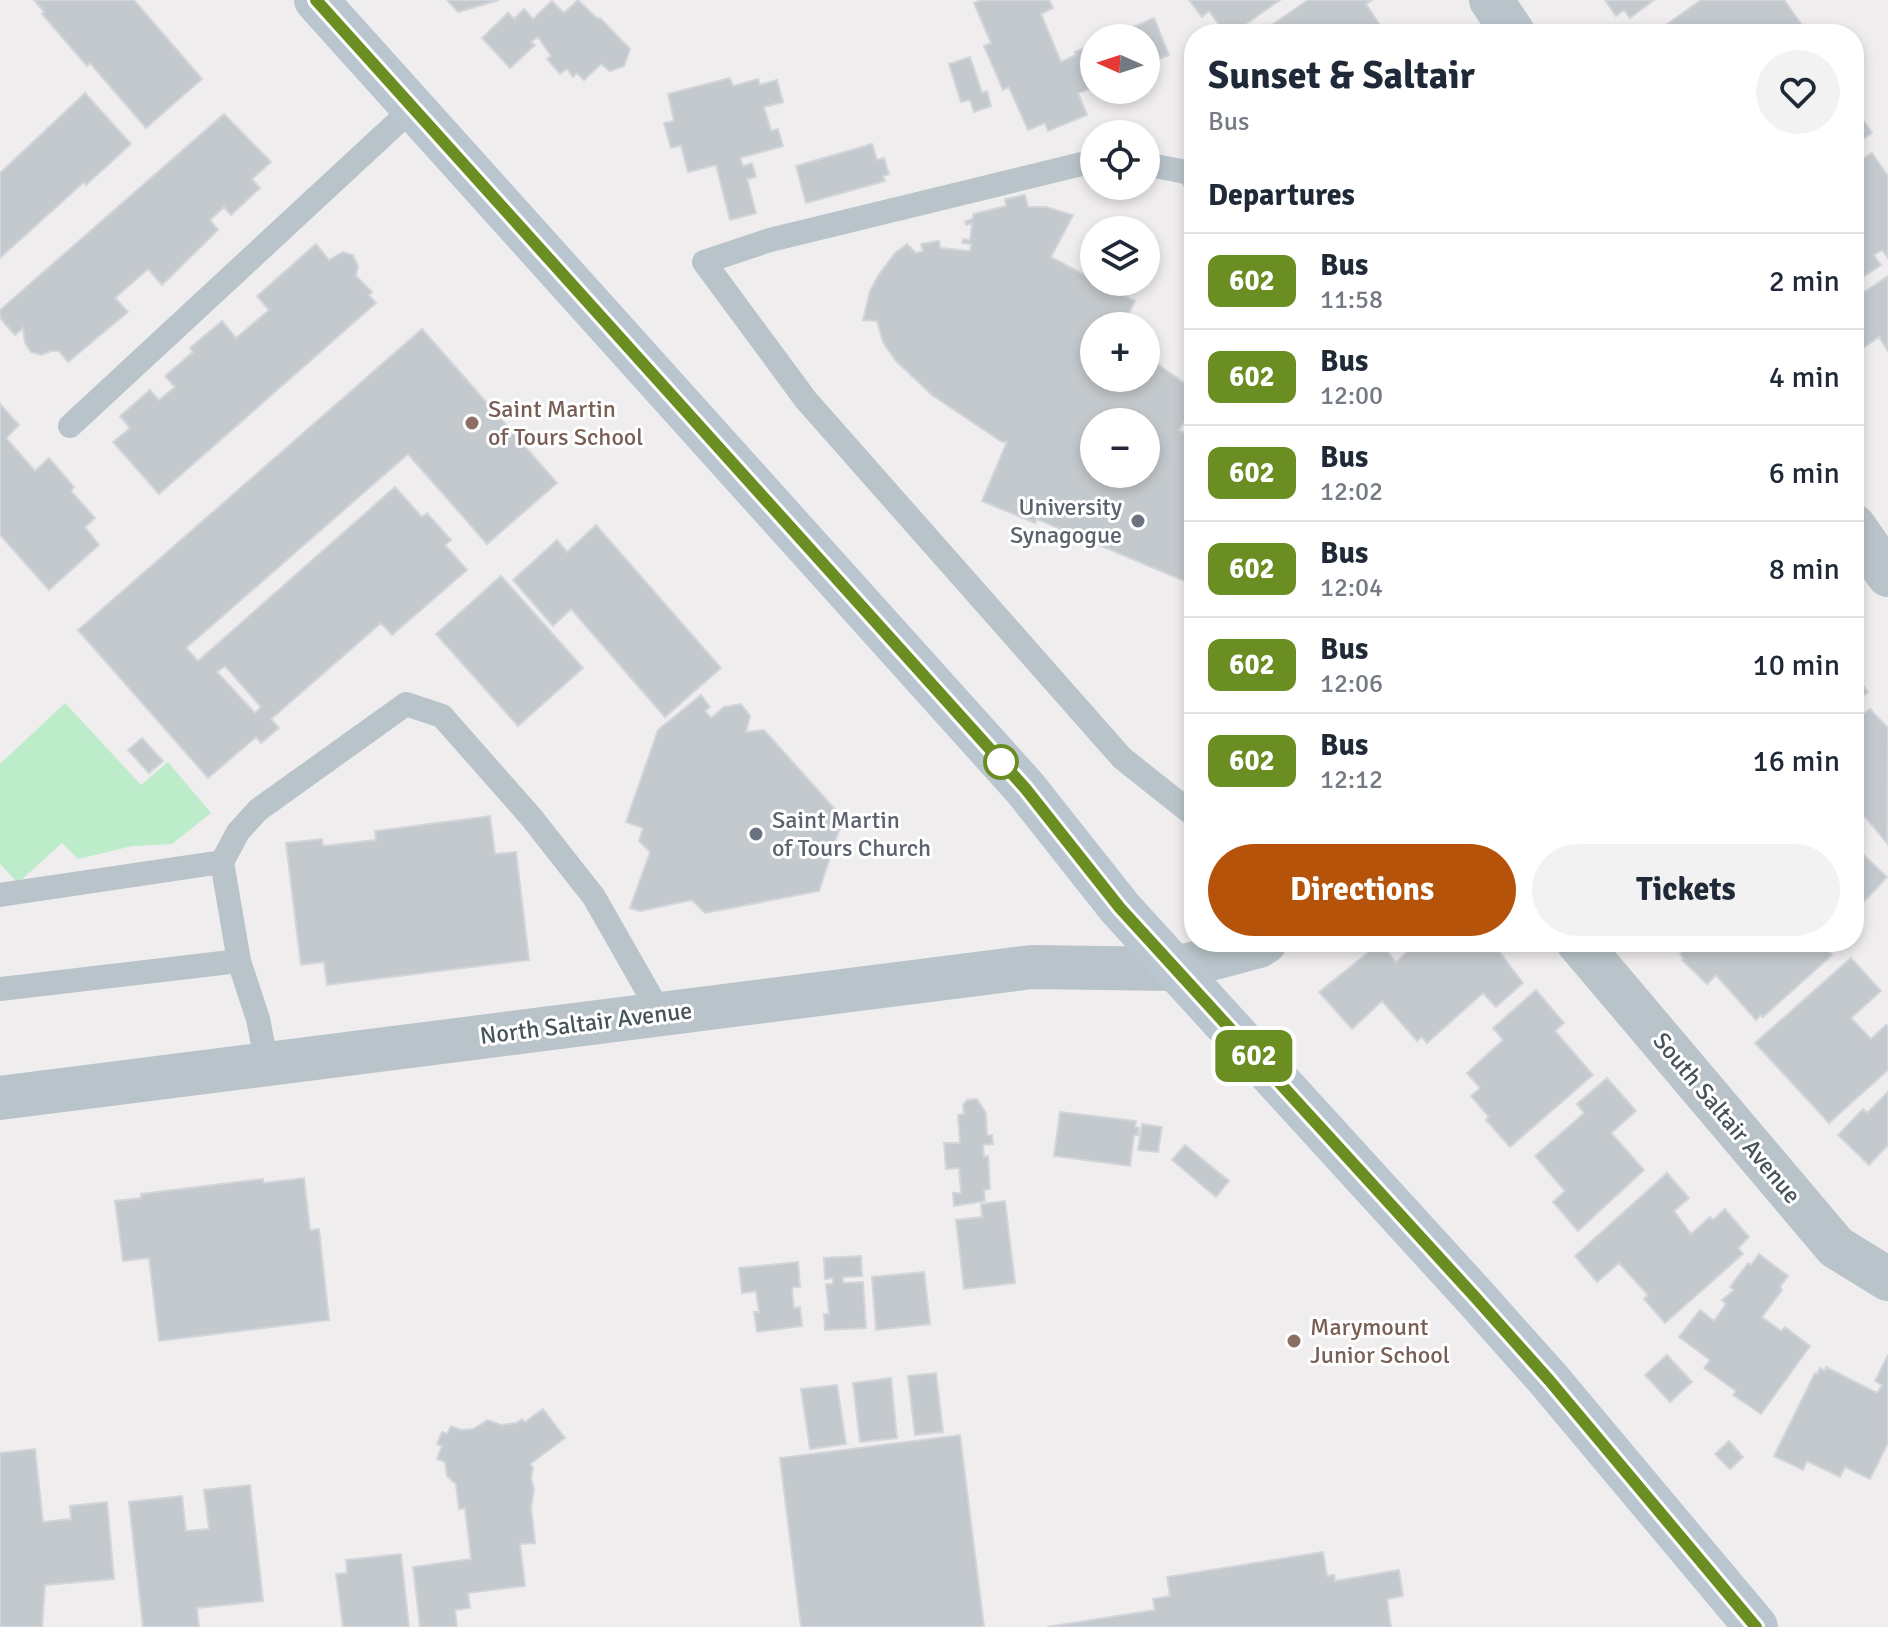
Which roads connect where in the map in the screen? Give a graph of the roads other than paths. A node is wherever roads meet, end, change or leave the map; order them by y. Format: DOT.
graph roads {
  1 [pos="316,0"];
  2 [pos="1491,0"];
  3 [pos="1507,24"];
  4 [pos="414,107"];
  5 [pos="1080,164"];
  6 [pos="1160,167"];
  7 [pos="1184,172"];
  8 [pos="70,426"];
  9 [pos="1864,540"];
  10 [pos="1888,575"];
  11 [pos="1184,807"];
  12 [pos="222,862"];
  13 [pos="0,895"];
  14 [pos="1237,952"];
  15 [pos="1586,952"];
  16 [pos="239,961"];
  17 [pos="1173,969"];
  18 [pos="0,989"];
  19 [pos="660,1013"];
  20 [pos="267,1064"];
  21 [pos="0,1098"];
  22 [pos="1888,1279"];
  23 [pos="1756,1627"];
  1 -- 4 [label="main road"];
  2 -- 3 [label="street"];
  4 -- 8 [label="lane"];
  4 -- 17 [label="main road"];
  5 -- 11 [label="lane"];
  6 -- 7 [label="lane"];
  9 -- 10 [label="street"];
  12 -- 13 [label="lane"];
  12 -- 16 [label="lane"];
  12 -- 19 [label="lane"];
  14 -- 17 [label="street"];
  15 -- 22 [label="street, South Saltair Avenue"];
  16 -- 18 [label="lane"];
  16 -- 20 [label="lane"];
  17 -- 19 [label="street, North Saltair Avenue"];
  17 -- 23 [label="main road"];
  19 -- 20 [label="street, North Saltair Avenue"];
  20 -- 21 [label="street, North Saltair Avenue"];
}
